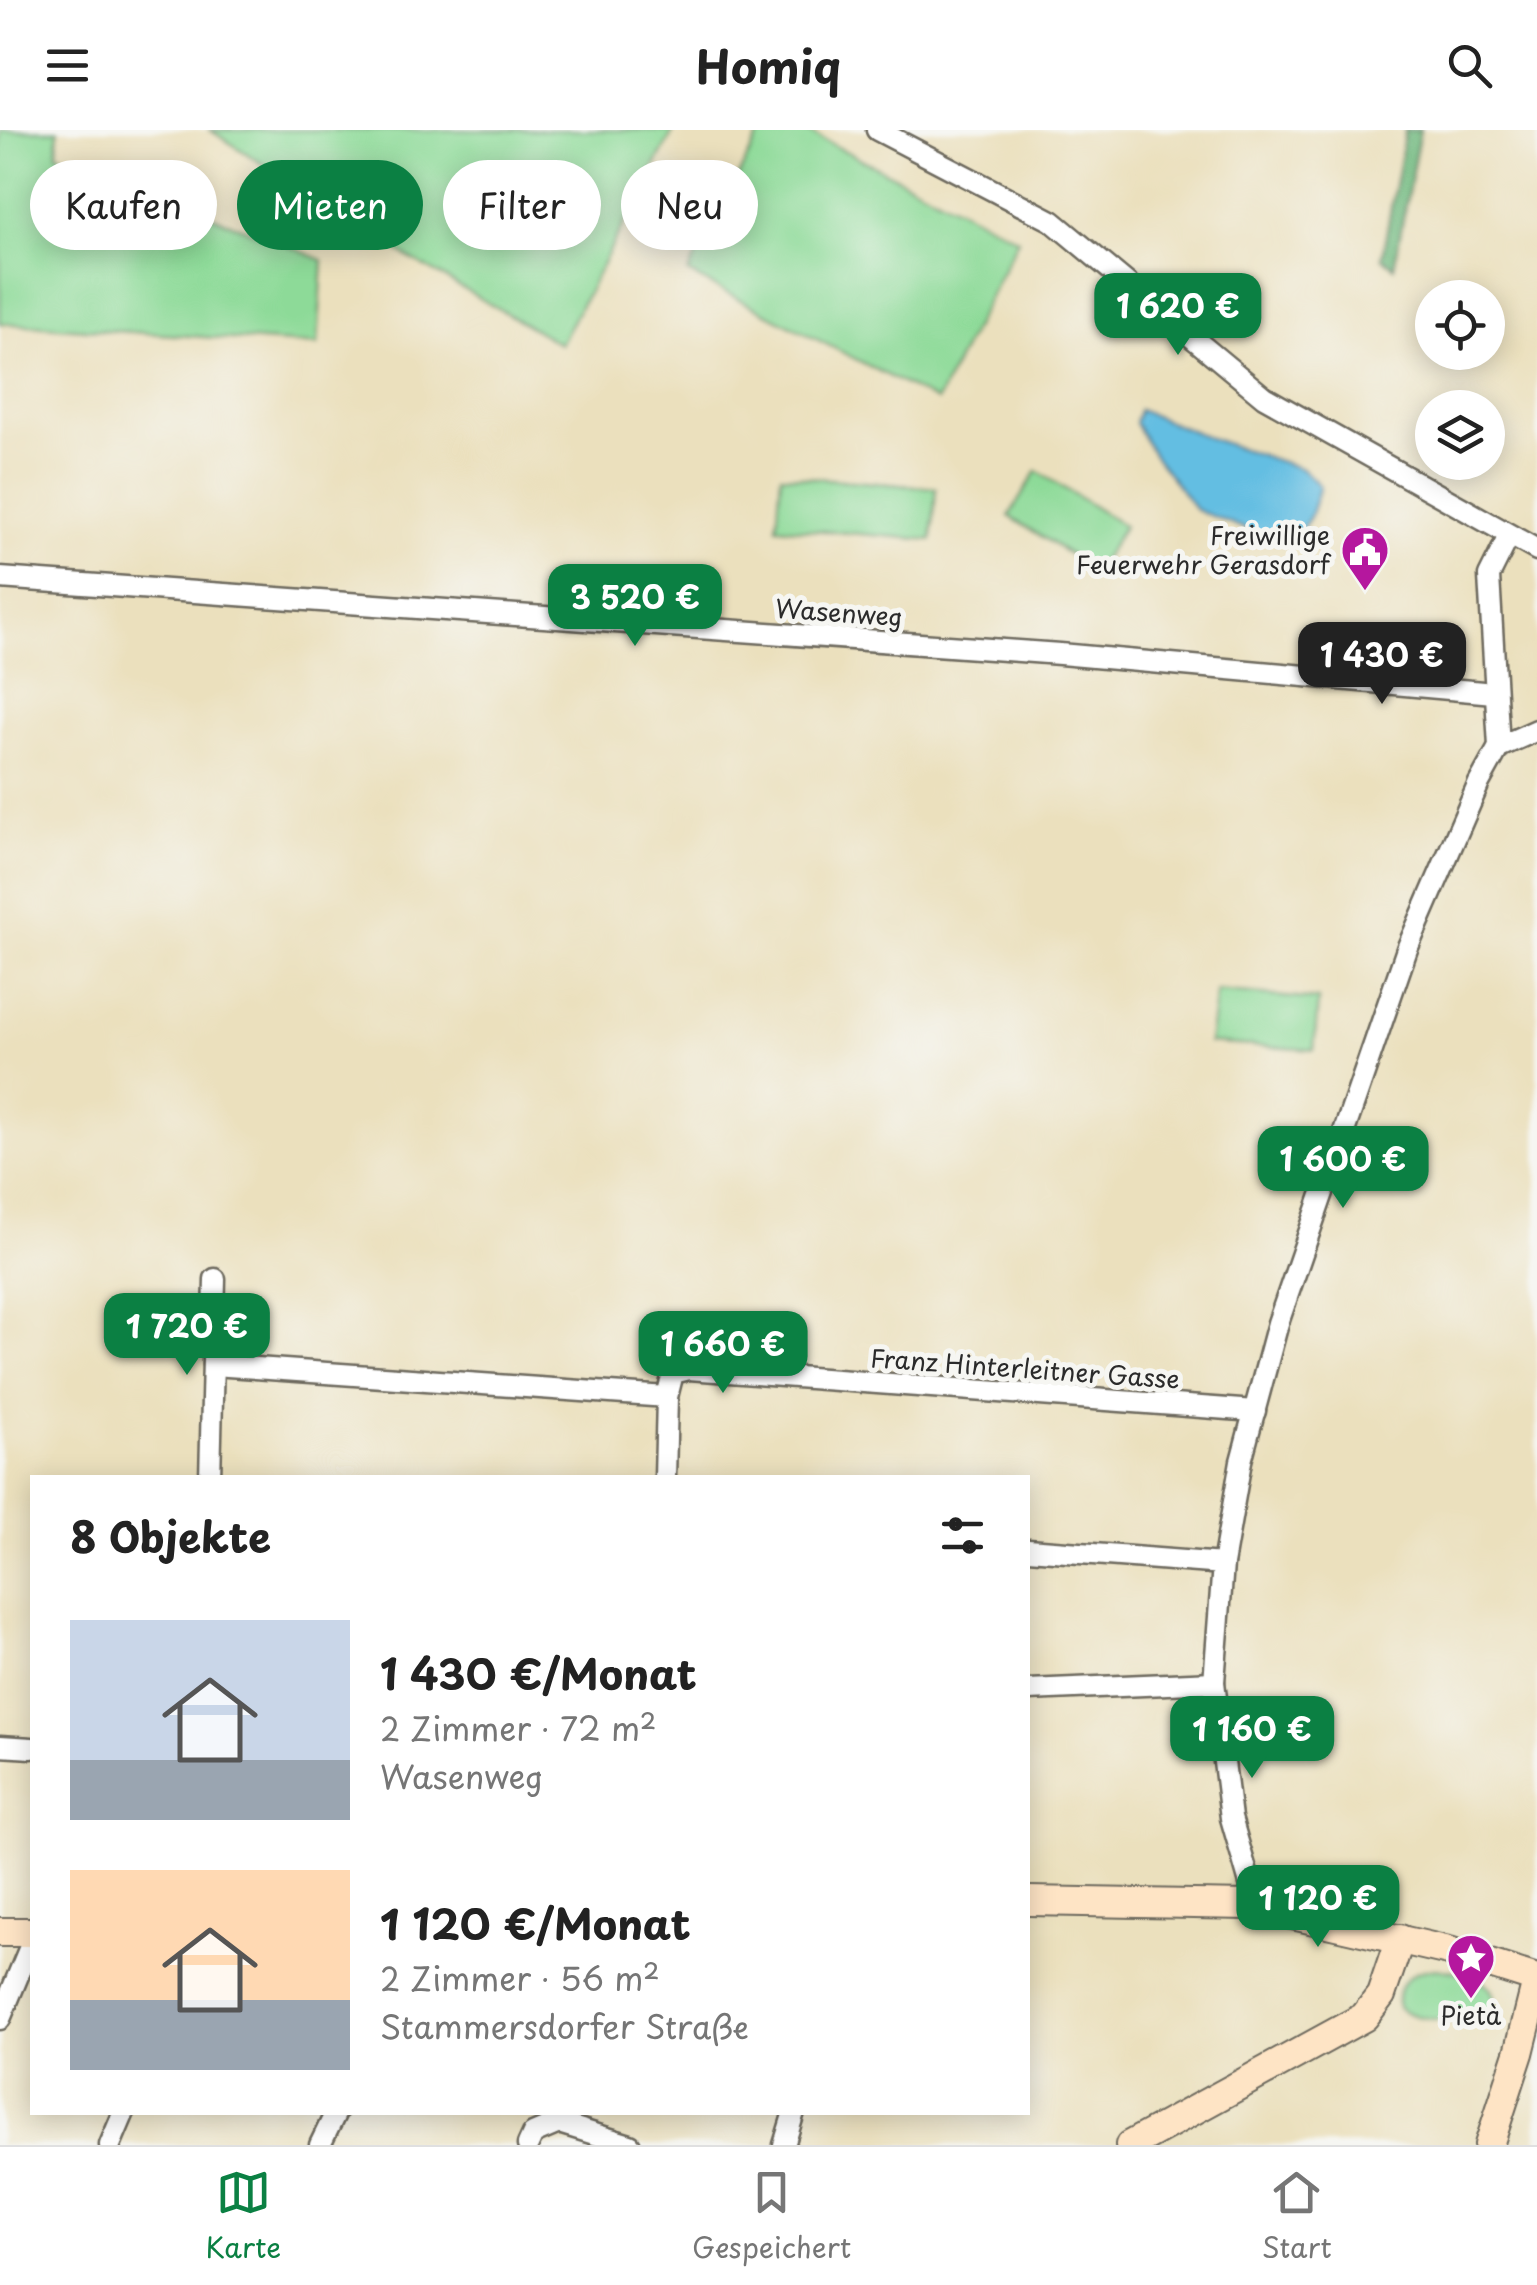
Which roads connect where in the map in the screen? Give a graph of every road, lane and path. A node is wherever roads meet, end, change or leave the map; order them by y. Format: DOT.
graph roads {
  1 [pos="877,130"];
  2 [pos="1510,536"];
  3 [pos="1537,550"];
  4 [pos="0,578"];
  5 [pos="1494,693"];
  6 [pos="1537,730"];
  7 [pos="1499,747"];
  8 [pos="215,1279"];
  9 [pos="213,1365"];
  10 [pos="667,1397"];
  11 [pos="1255,1411"];
  12 [pos="210,1475"];
  13 [pos="665,1475"];
  14 [pos="1030,1549"];
  15 [pos="1223,1564"];
  16 [pos="1214,1682"];
  17 [pos="1030,1690"];
  18 [pos="0,1746"];
  19 [pos="30,1748"];
  20 [pos="1030,1901"];
  21 [pos="1249,1905"];
  22 [pos="0,1932"];
  23 [pos="30,1932"];
  24 [pos="1400,1939"];
  25 [pos="30,1947"];
  26 [pos="1537,1980"];
  27 [pos="0,2018"];
  28 [pos="123,2115"];
  29 [pos="335,2115"];
  30 [pos="793,2115"];
  31 [pos="110,2145"];
  32 [pos="320,2145"];
  33 [pos="528,2145"];
  34 [pos="630,2145"];
  35 [pos="784,2145"];
  36 [pos="1130,2145"];
  37 [pos="1489,2145"];
  1 -- 2 [label="street"];
  2 -- 3 [label="street"];
  2 -- 5 [label="street"];
  4 -- 5 [label="street, Wasenweg"];
  5 -- 7 [label="street"];
  6 -- 7 [label="street"];
  7 -- 11 [label="street"];
  8 -- 9 [label="street"];
  9 -- 10 [label="street"];
  9 -- 12 [label="street"];
  10 -- 11 [label="street, Franz Hinterleitner Gasse"];
  10 -- 13 [label="street"];
  11 -- 15 [label="street"];
  14 -- 15 [label="street"];
  15 -- 16 [label="street"];
  16 -- 17 [label="street"];
  16 -- 21 [label="street"];
  18 -- 19 [label="street"];
  20 -- 21 [label="main road"];
  21 -- 24 [label="main road"];
  22 -- 23 [label="main road"];
  24 -- 26 [label="main road"];
  24 -- 36 [label="main road"];
  25 -- 27 [label="street"];
  26 -- 37 [label="main road"];
  28 -- 31 [label="street"];
  29 -- 32 [label="street"];
  30 -- 35 [label="street"];
  33 -- 34 [label="street"];
}
